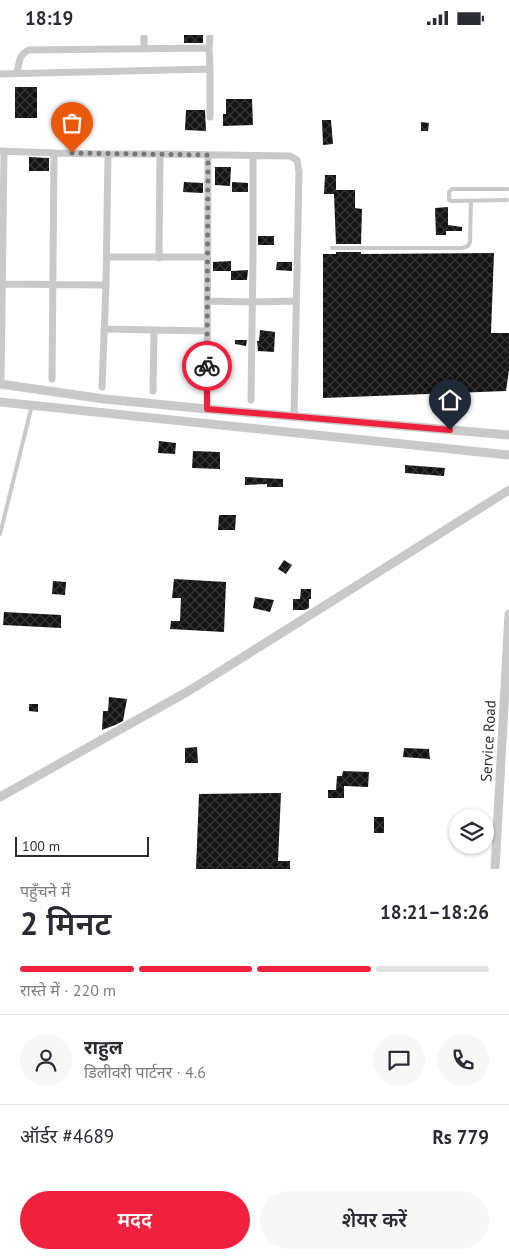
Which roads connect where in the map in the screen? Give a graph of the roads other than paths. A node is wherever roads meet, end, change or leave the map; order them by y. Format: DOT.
graph roads {
  1 [pos="144,35"];
  2 [pos="210,35"];
  3 [pos="209,48"];
  4 [pos="144,49"];
  5 [pos="210,69"];
  6 [pos="17,73"];
  7 [pos="0,74"];
  8 [pos="210,117"];
  9 [pos="2,151"];
  10 [pos="54,153"];
  11 [pos="108,154"];
  12 [pos="160,154"];
  13 [pos="208,155"];
  14 [pos="253,156"];
  15 [pos="508,189"];
  16 [pos="471,201"];
  17 [pos="507,201"];
  18 [pos="332,248"];
  19 [pos="106,257"];
  20 [pos="208,257"];
  21 [pos="159,258"];
  22 [pos="1,284"];
  23 [pos="53,285"];
  24 [pos="106,285"];
  25 [pos="207,301"];
  26 [pos="296,301"];
  27 [pos="252,302"];
  28 [pos="104,329"];
  29 [pos="154,330"];
  30 [pos="207,331"];
  31 [pos="52,379"];
  32 [pos="2,385"];
  33 [pos="102,387"];
  34 [pos="153,391"];
  35 [pos="251,400"];
  36 [pos="0,402"];
  37 [pos="32,405"];
  38 [pos="207,409"];
  39 [pos="294,417"];
  40 [pos="509,435"];
  41 [pos="509,455"];
  42 [pos="509,490"];
  43 [pos="0,534"];
  44 [pos="509,614"];
  45 [pos="0,797"];
  46 [pos="495,869"];
  1 -- 4 [label="street"];
  2 -- 3 [label="street"];
  3 -- 4 [label="street"];
  3 -- 5 [label="street"];
  4 -- 6 [label="street"];
  5 -- 6 [label="street"];
  5 -- 8 [label="street"];
  6 -- 7 [label="street"];
  9 -- 10 [label="street"];
  9 -- 22 [label="street"];
  10 -- 11 [label="street"];
  10 -- 23 [label="street"];
  11 -- 12 [label="street"];
  11 -- 19 [label="street"];
  12 -- 13 [label="street"];
  12 -- 21 [label="street"];
  13 -- 14 [label="street"];
  13 -- 20 [label="street"];
  14 -- 26 [label="street"];
  14 -- 27 [label="street"];
  15 -- 16 [label="lane"];
  16 -- 17 [label="lane"];
  16 -- 18 [label="lane"];
  19 -- 21 [label="street"];
  19 -- 24 [label="street"];
  20 -- 21 [label="street"];
  20 -- 25 [label="street"];
  22 -- 23 [label="street"];
  22 -- 32 [label="street"];
  23 -- 24 [label="street"];
  23 -- 31 [label="street"];
  24 -- 28 [label="street"];
  25 -- 27 [label="street"];
  25 -- 30 [label="street"];
  26 -- 27 [label="street"];
  26 -- 39 [label="street"];
  27 -- 35 [label="street"];
  28 -- 29 [label="street"];
  28 -- 33 [label="street"];
  29 -- 30 [label="street"];
  29 -- 34 [label="street"];
  30 -- 38 [label="street"];
  32 -- 36 [label="street"];
  32 -- 38 [label="street"];
  36 -- 37 [label="street"];
  37 -- 41 [label="street"];
  37 -- 43 [label="lane"];
  38 -- 39 [label="street"];
  39 -- 40 [label="street"];
  42 -- 45 [label="street"];
  44 -- 46 [label="street, Service Road"];
}
